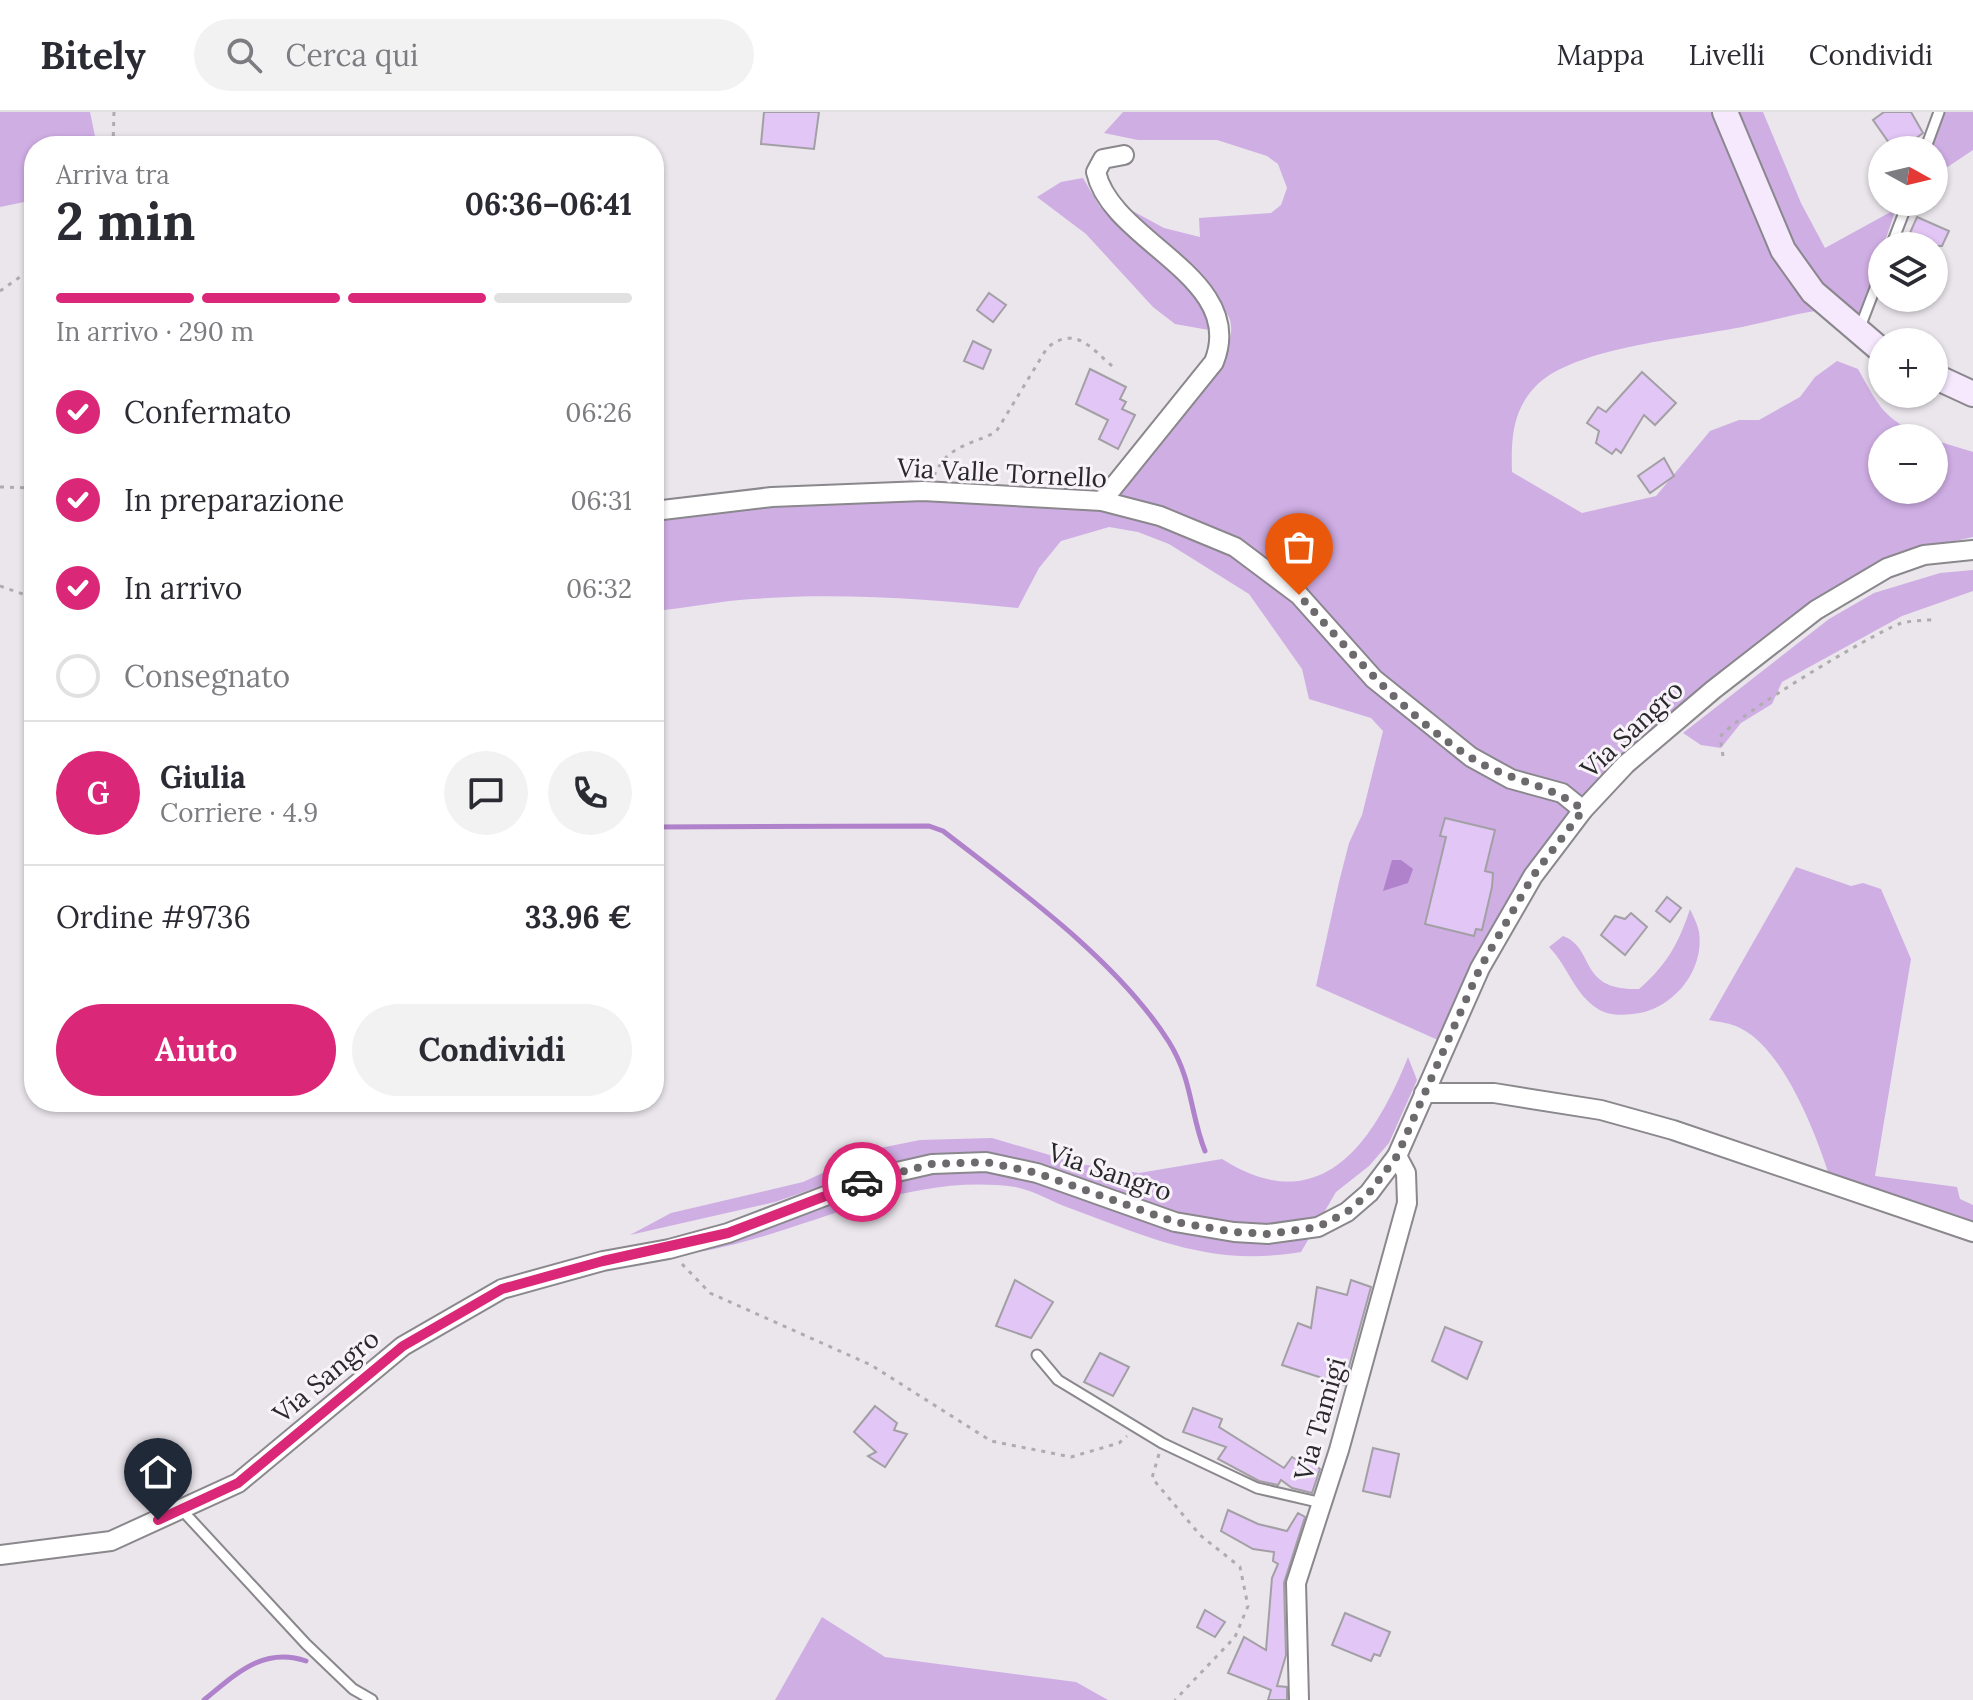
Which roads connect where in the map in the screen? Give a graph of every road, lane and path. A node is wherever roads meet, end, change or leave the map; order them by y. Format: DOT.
graph roads {
  1 [pos="114,112"];
  2 [pos="1725,112"];
  3 [pos="1939,112"];
  4 [pos="113,136"];
  5 [pos="1930,136"];
  6 [pos="1124,155"];
  7 [pos="24,274"];
  8 [pos="0,291"];
  9 [pos="1868,307"];
  10 [pos="1859,331"];
  11 [pos="1868,339"];
  12 [pos="1112,366"];
  13 [pos="1948,382"];
  14 [pos="1973,394"];
  15 [pos="0,487"];
  16 [pos="24,488"];
  17 [pos="933,491"];
  18 [pos="1102,501"];
  19 [pos="664,510"];
  20 [pos="1973,550"];
  21 [pos="0,586"];
  22 [pos="24,594"];
  23 [pos="1936,619"];
  24 [pos="1723,756"];
  25 [pos="1583,810"];
  26 [pos="1424,1093"];
  27 [pos="1397,1156"];
  28 [pos="1973,1232"];
  29 [pos="669,1249"];
  30 [pos="1037,1355"];
  31 [pos="1138,1426"];
  32 [pos="1162,1443"];
  33 [pos="1322,1503"];
  34 [pos="181,1509"];
  35 [pos="0,1555"];
  36 [pos="372,1700"];
  37 [pos="1175,1700"];
  38 [pos="1299,1700"];
  1 -- 4 [label="path"];
  2 -- 10 [label="street"];
  3 -- 5 [label="lane"];
  6 -- 18 [label="street"];
  7 -- 8 [label="path"];
  9 -- 10 [label="lane"];
  10 -- 11 [label="street"];
  12 -- 17 [label="path"];
  13 -- 14 [label="street"];
  15 -- 16 [label="path"];
  17 -- 18 [label="street, Via Valle Tornello"];
  17 -- 19 [label="street, Via Valle Tornello"];
  18 -- 25 [label="street, Via Valle Tornello"];
  20 -- 25 [label="street, Via Sangro"];
  21 -- 22 [label="path"];
  23 -- 24 [label="path"];
  25 -- 26 [label="street, Via Sangro"];
  26 -- 27 [label="street, Via Sangro"];
  26 -- 28 [label="street"];
  27 -- 29 [label="street, Via Sangro"];
  27 -- 33 [label="street, Via Tamigi"];
  29 -- 31 [label="path"];
  29 -- 34 [label="street, Via Sangro"];
  30 -- 31 [label="lane"];
  31 -- 32 [label="lane"];
  32 -- 33 [label="lane"];
  32 -- 37 [label="path"];
  33 -- 38 [label="street, Via Tamigi"];
  34 -- 35 [label="street, Via Sangro"];
  34 -- 36 [label="lane"];
}
